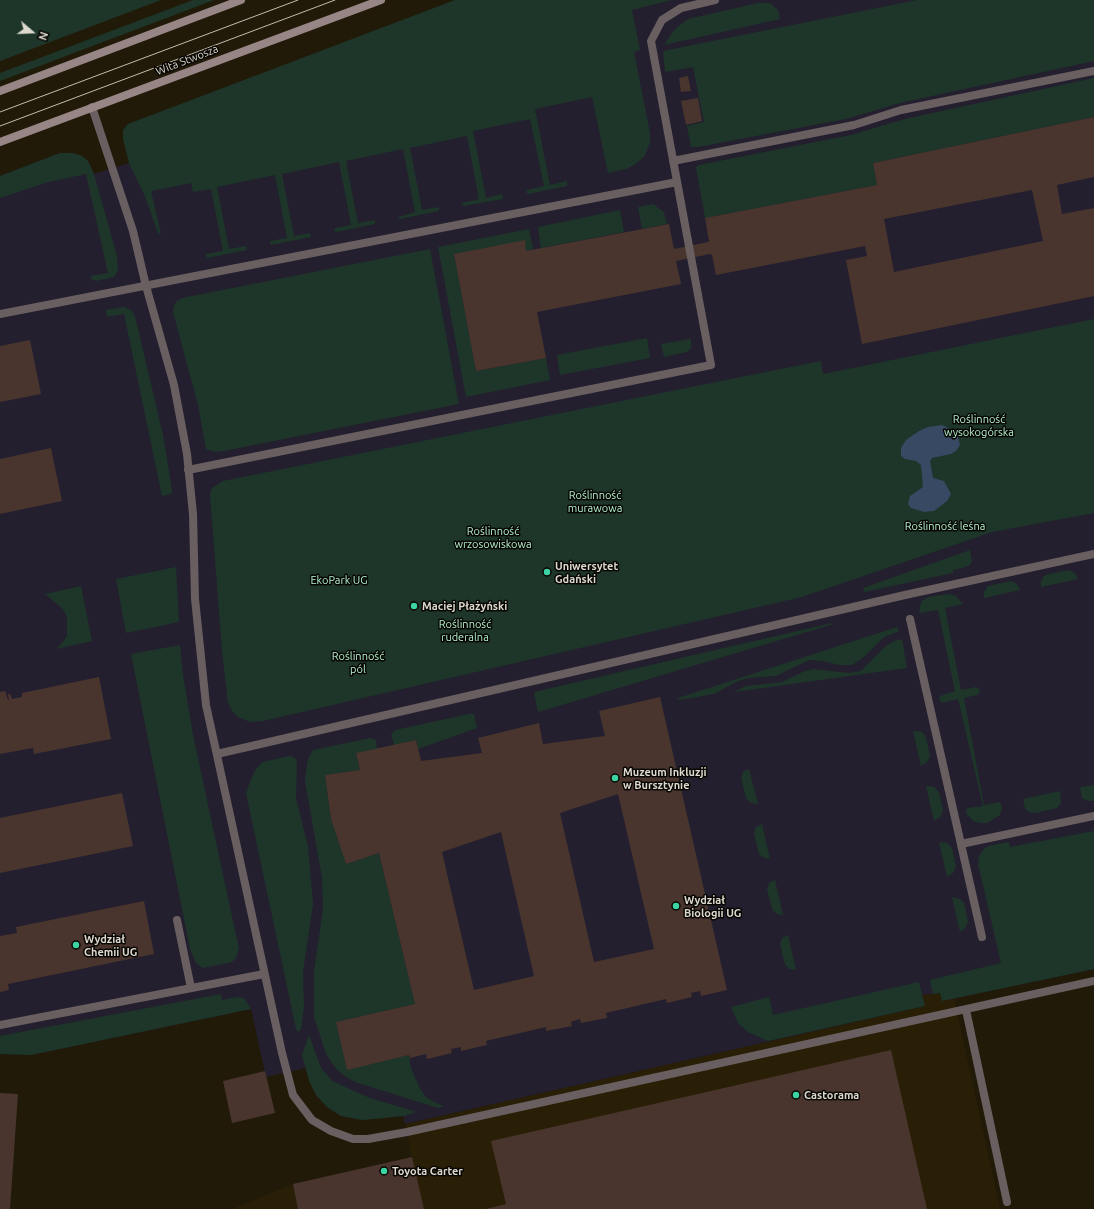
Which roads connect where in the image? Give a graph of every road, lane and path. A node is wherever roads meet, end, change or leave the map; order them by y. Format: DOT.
graph roads {
  1 [pos="241,0"];
  2 [pos="382,0"];
  3 [pos="715,0"];
  4 [pos="1094,71"];
  5 [pos="0,91"];
  6 [pos="92,107"];
  7 [pos="0,142"];
  8 [pos="673,161"];
  9 [pos="677,182"];
  10 [pos="146,286"];
  11 [pos="0,314"];
  12 [pos="188,470"];
  13 [pos="1094,554"];
  14 [pos="910,619"];
  15 [pos="217,754"];
  16 [pos="1094,816"];
  17 [pos="961,844"];
  18 [pos="177,920"];
  19 [pos="982,937"];
  20 [pos="264,974"];
  21 [pos="1094,981"];
  22 [pos="191,988"];
  23 [pos="966,1010"];
  24 [pos="0,1025"];
  25 [pos="1007,1202"];
  1 -- 5 [label="street"];
  2 -- 6 [label="street, Wita Stwosza"];
  3 -- 8 [label="lane"];
  4 -- 8 [label="lane"];
  6 -- 7 [label="street, Wita Stwosza"];
  6 -- 10 [label="lane"];
  8 -- 9 [label="lane"];
  9 -- 10 [label="lane"];
  9 -- 12 [label="lane"];
  10 -- 11 [label="lane"];
  10 -- 12 [label="lane"];
  12 -- 15 [label="lane"];
  13 -- 15 [label="lane"];
  14 -- 17 [label="lane"];
  15 -- 20 [label="lane"];
  16 -- 17 [label="lane"];
  17 -- 19 [label="lane"];
  18 -- 22 [label="lane"];
  20 -- 22 [label="lane"];
  20 -- 23 [label="lane"];
  21 -- 23 [label="lane"];
  22 -- 24 [label="lane"];
  23 -- 25 [label="lane"];
}
